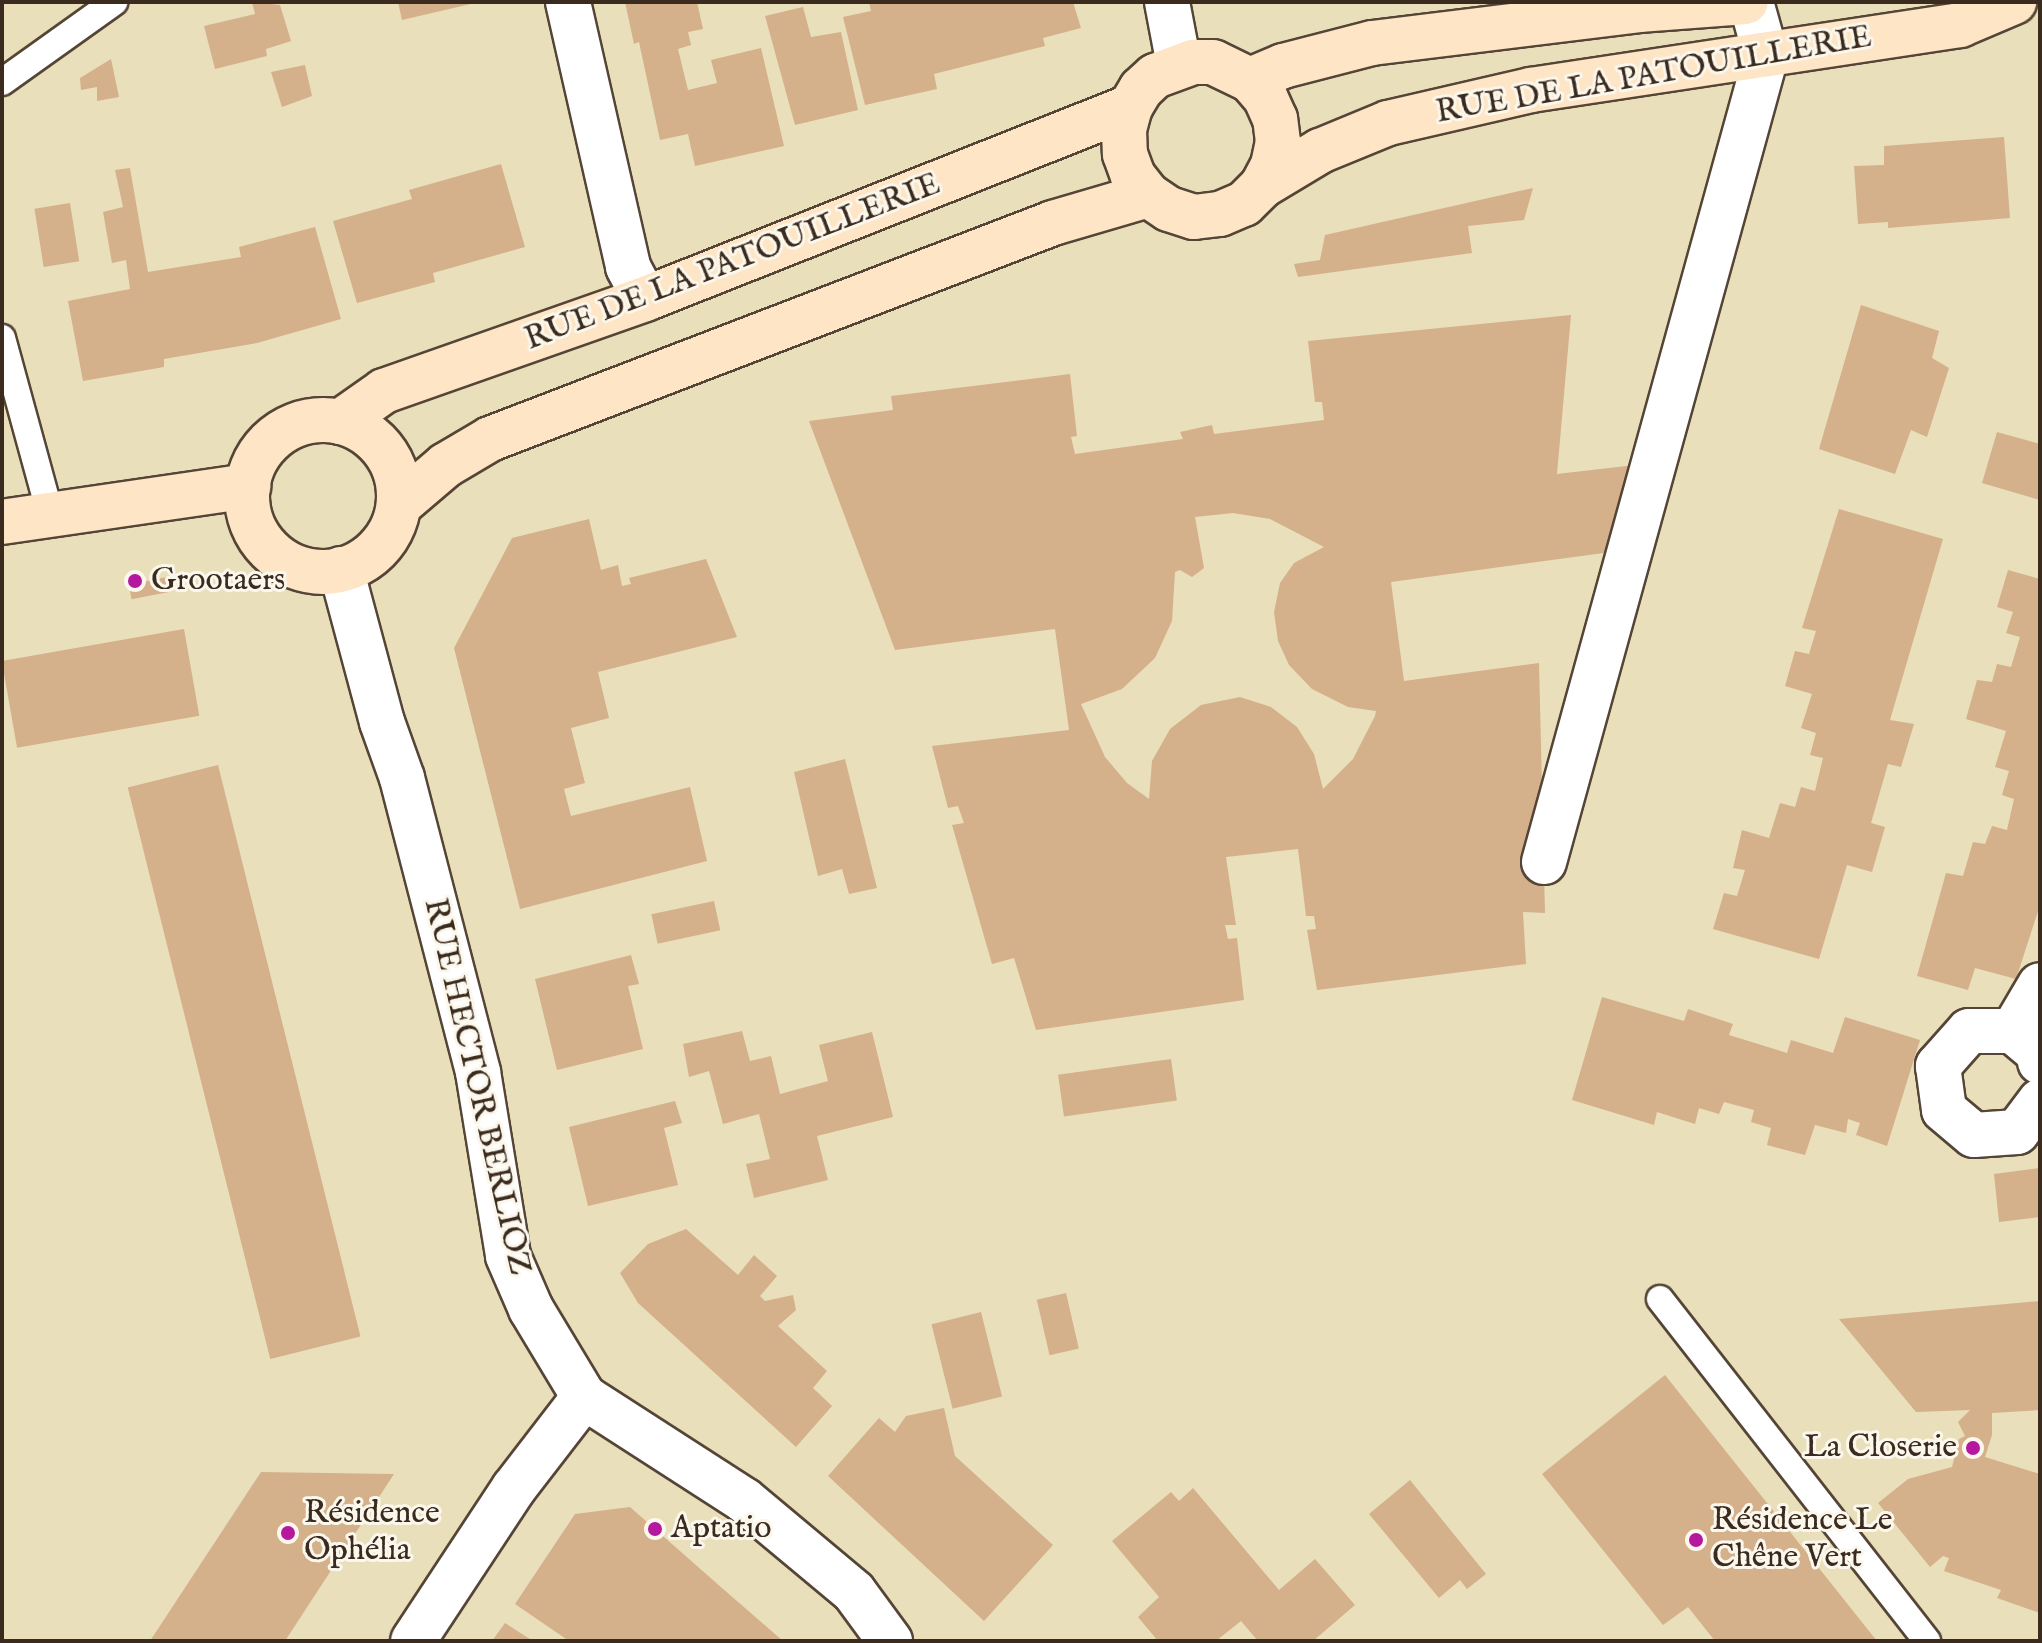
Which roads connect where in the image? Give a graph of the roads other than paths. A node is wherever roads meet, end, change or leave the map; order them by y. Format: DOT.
graph roads {
  1 [pos="114,2"];
  2 [pos="568,2"];
  3 [pos="1167,2"];
  4 [pos="1748,2"];
  5 [pos="2007,2"];
  6 [pos="2014,2"];
  7 [pos="1766,56"];
  8 [pos="1179,65"];
  9 [pos="1250,80"];
  10 [pos="2,82"];
  11 [pos="1130,107"];
  12 [pos="1262,186"];
  13 [pos="1148,195"];
  14 [pos="645,299"];
  15 [pos="2,338"];
  16 [pos="340,422"];
  17 [pos="248,486"];
  18 [pos="399,505"];
  19 [pos="50,514"];
  20 [pos="2,522"];
  21 [pos="341,569"];
  22 [pos="1544,862"];
  23 [pos="2040,985"];
  24 [pos="2027,1047"];
  25 [pos="2040,1101"];
  26 [pos="1660,1299"];
  27 [pos="584,1397"];
  28 [pos="413,1641"];
  29 [pos="890,1641"];
  30 [pos="1927,1641"];
  1 -- 10 [label="lane"];
  2 -- 14 [label="street"];
  3 -- 8 [label="street"];
  4 -- 7 [label="street"];
  4 -- 9 [label="street, RUE DE LA PATOUILLERIE"];
  5 -- 6 [label="street, RUE DE LA PATOUILLERIE"];
  5 -- 7 [label="street, RUE DE LA PATOUILLERIE"];
  7 -- 12 [label="street, RUE DE LA PATOUILLERIE"];
  7 -- 22 [label="street"];
  8 -- 9 [label="street"];
  8 -- 11 [label="street, RUE DE LA PATOUILLERIE"];
  9 -- 12 [label="street"];
  11 -- 13 [label="street"];
  11 -- 14 [label="street, RUE DE LA PATOUILLERIE"];
  12 -- 13 [label="street, RUE DE LA PATOUILLERIE"];
  13 -- 18 [label="street"];
  14 -- 16 [label="street, RUE DE LA PATOUILLERIE"];
  15 -- 19 [label="lane"];
  16 -- 17 [label="street"];
  16 -- 18 [label="street"];
  17 -- 19 [label="street"];
  17 -- 21 [label="street"];
  18 -- 21 [label="street"];
  19 -- 20 [label="street"];
  21 -- 27 [label="street, RUE HECTOR BERLIOZ"];
  23 -- 24 [label="street"];
  24 -- 25 [label="street"];
  26 -- 30 [label="lane"];
  27 -- 28 [label="street"];
  27 -- 29 [label="street, RUE HECTOR BERLIOZ"];
}
